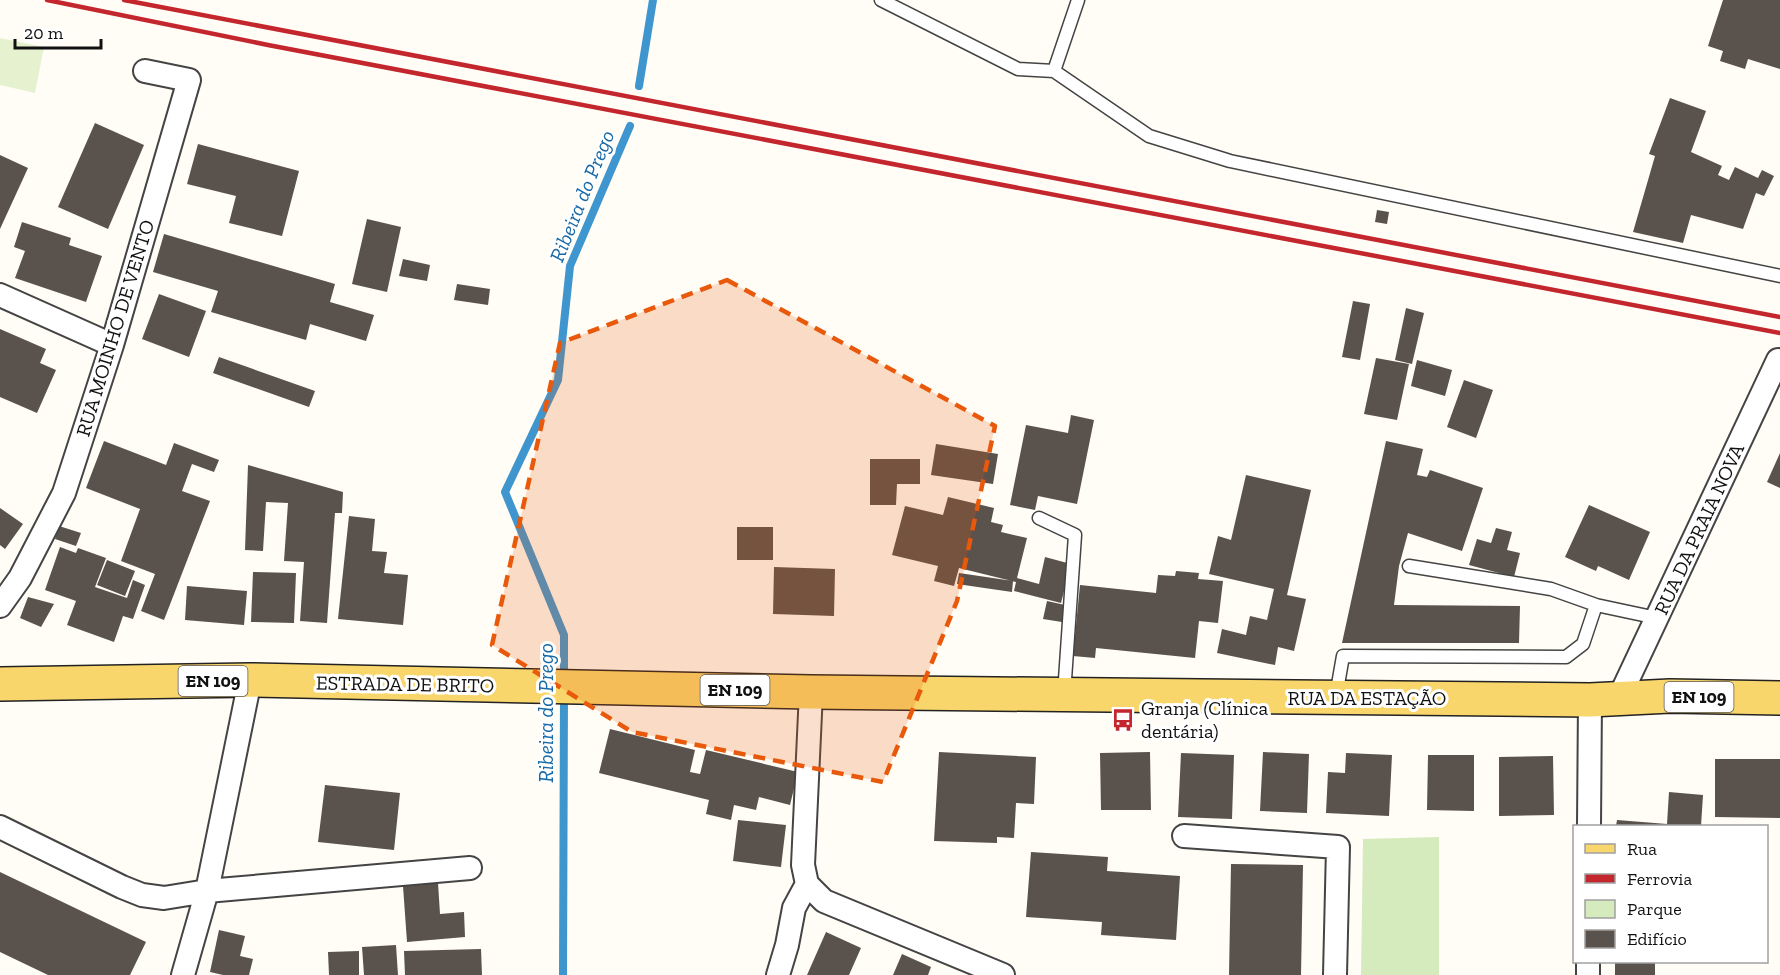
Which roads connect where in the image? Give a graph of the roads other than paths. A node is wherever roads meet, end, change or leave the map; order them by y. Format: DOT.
graph roads {
  1 [pos="881,0"];
  2 [pos="1078,0"];
  3 [pos="145,71"];
  4 [pos="1054,71"];
  5 [pos="1780,276"];
  6 [pos="0,295"];
  7 [pos="112,345"];
  8 [pos="1778,360"];
  9 [pos="1039,518"];
  10 [pos="1409,566"];
  11 [pos="1596,605"];
  12 [pos="0,606"];
  13 [pos="1657,618"];
  14 [pos="250,680"];
  15 [pos="0,684"];
  16 [pos="811,692"];
  17 [pos="1064,695"];
  18 [pos="1336,698"];
  19 [pos="1780,698"];
  20 [pos="1605,699"];
  21 [pos="1589,825"];
  22 [pos="0,827"];
  23 [pos="1184,836"];
  24 [pos="470,868"];
  25 [pos="807,884"];
  26 [pos="207,891"];
  27 [pos="183,975"];
  28 [pos="778,975"];
  29 [pos="1003,975"];
  30 [pos="1335,975"];
  1 -- 4 [label="lane"];
  2 -- 4 [label="lane"];
  3 -- 7 [label="street, RUA MOINHO DE VENTO"];
  4 -- 5 [label="lane"];
  6 -- 7 [label="street"];
  7 -- 12 [label="street, RUA MOINHO DE VENTO"];
  8 -- 13 [label="street, RUA DA PRAIA NOVA"];
  9 -- 17 [label="lane"];
  10 -- 11 [label="lane"];
  11 -- 13 [label="lane"];
  11 -- 18 [label="lane"];
  13 -- 20 [label="street, RUA DA PRAIA NOVA"];
  14 -- 15 [label="main road, ESTRADA DE BRITO / EN 109"];
  14 -- 16 [label="main road, ESTRADA DE BRITO / EN 109"];
  14 -- 26 [label="street"];
  16 -- 17 [label="main road, RUA DA ESTAÇÃO / EN 109"];
  16 -- 25 [label="street"];
  17 -- 18 [label="main road, RUA DA ESTAÇÃO / EN 109"];
  18 -- 20 [label="main road, RUA DA ESTAÇÃO / EN 109"];
  19 -- 20 [label="main road, RUA DA ESTAÇÃO / EN 109"];
  20 -- 21 [label="street"];
  22 -- 26 [label="street"];
  23 -- 30 [label="street"];
  24 -- 26 [label="street"];
  25 -- 28 [label="street"];
  25 -- 29 [label="street"];
  26 -- 27 [label="street"];
}
